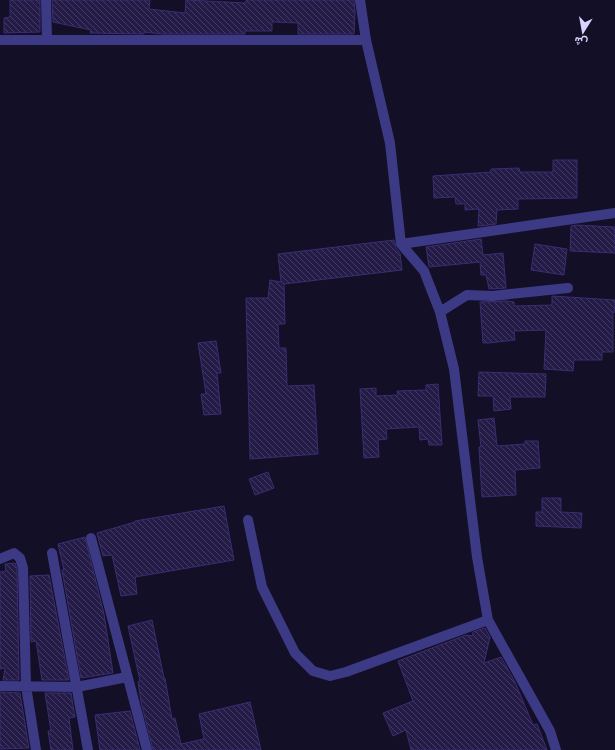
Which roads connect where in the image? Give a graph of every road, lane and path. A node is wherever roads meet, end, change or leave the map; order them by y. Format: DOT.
graph roads {
  1 [pos="46,0"];
  2 [pos="360,0"];
  3 [pos="0,40"];
  4 [pos="47,40"];
  5 [pos="366,40"];
  6 [pos="615,213"];
  7 [pos="401,244"];
  8 [pos="568,288"];
  9 [pos="440,312"];
  10 [pos="248,520"];
  11 [pos="91,538"];
  12 [pos="52,553"];
  13 [pos="0,559"];
  14 [pos="488,620"];
  15 [pos="127,677"];
  16 [pos="0,686"];
  17 [pos="26,686"];
  18 [pos="77,687"];
  19 [pos="36,750"];
  20 [pos="88,750"];
  21 [pos="146,750"];
  22 [pos="556,750"];
  1 -- 4 [label="street"];
  2 -- 5 [label="street"];
  3 -- 4 [label="street"];
  4 -- 5 [label="street"];
  5 -- 7 [label="street"];
  6 -- 7 [label="street"];
  7 -- 9 [label="street"];
  8 -- 9 [label="street"];
  9 -- 14 [label="street"];
  10 -- 14 [label="street"];
  11 -- 15 [label="street"];
  12 -- 18 [label="street"];
  13 -- 17 [label="street"];
  14 -- 22 [label="street"];
  15 -- 18 [label="street"];
  15 -- 21 [label="street"];
  16 -- 17 [label="street"];
  17 -- 18 [label="street"];
  17 -- 19 [label="street"];
  18 -- 20 [label="street"];
}
